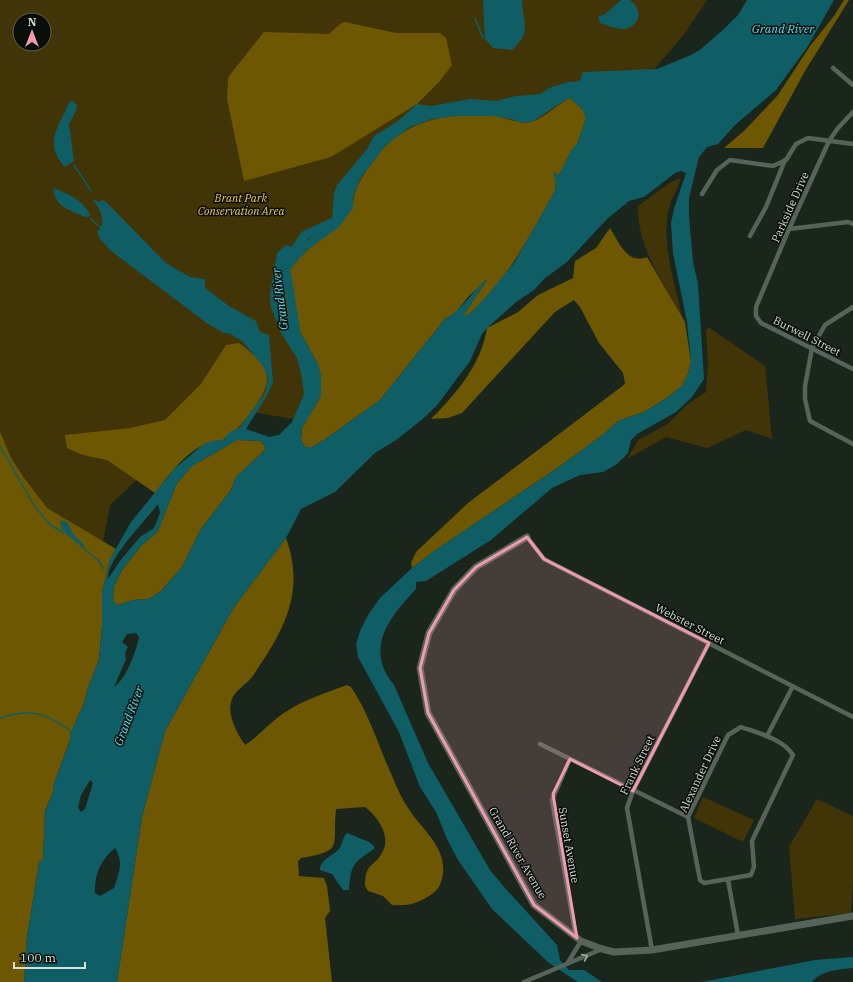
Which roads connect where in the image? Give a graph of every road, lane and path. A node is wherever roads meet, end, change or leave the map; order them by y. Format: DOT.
graph roads {
  1 [pos="833,68"];
  2 [pos="853,85"];
  3 [pos="853,112"];
  4 [pos="829,141"];
  5 [pos="853,144"];
  6 [pos="786,160"];
  7 [pos="702,194"];
  8 [pos="853,224"];
  9 [pos="789,229"];
  10 [pos="750,236"];
  11 [pos="853,307"];
  12 [pos="756,316"];
  13 [pos="812,348"];
  14 [pos="853,369"];
  15 [pos="853,444"];
  16 [pos="527,537"];
  17 [pos="709,643"];
  18 [pos="792,686"];
  19 [pos="853,717"];
  20 [pos="767,736"];
  21 [pos="540,744"];
  22 [pos="570,759"];
  23 [pos="633,791"];
  24 [pos="688,817"];
  25 [pos="728,880"];
  26 [pos="853,916"];
  27 [pos="738,936"];
  28 [pos="579,940"];
  29 [pos="602,949"];
  30 [pos="652,950"];
  31 [pos="567,964"];
  32 [pos="524,982"];
  1 -- 2 [label="street"];
  3 -- 4 [label="street, Parkside Drive"];
  4 -- 5 [label="street"];
  4 -- 6 [label="street"];
  4 -- 9 [label="street, Parkside Drive"];
  6 -- 7 [label="street"];
  6 -- 10 [label="street"];
  8 -- 9 [label="street"];
  9 -- 12 [label="street, Parkside Drive"];
  11 -- 13 [label="street"];
  12 -- 13 [label="street, Burwell Street"];
  13 -- 14 [label="street, Burwell Street"];
  13 -- 15 [label="street"];
  16 -- 17 [label="street, Webster Street"];
  16 -- 28 [label="street, Grand River Avenue"];
  17 -- 18 [label="street, Webster Street"];
  17 -- 23 [label="street, Frank Street"];
  18 -- 19 [label="street, Webster Street"];
  18 -- 20 [label="street"];
  20 -- 24 [label="street, Alexander Drive"];
  20 -- 25 [label="street, Alexander Drive"];
  21 -- 22 [label="street"];
  22 -- 23 [label="street"];
  22 -- 28 [label="street, Sunset Avenue"];
  23 -- 24 [label="street"];
  23 -- 30 [label="street, Frank Street"];
  24 -- 25 [label="street, Alexander Drive"];
  25 -- 27 [label="street"];
  26 -- 27 [label="street, Grand River Avenue"];
  27 -- 30 [label="street, Grand River Avenue"];
  28 -- 29 [label="street, Grand River Avenue"];
  28 -- 31 [label="street"];
  29 -- 30 [label="street, Grand River Avenue"];
  31 -- 29 [label="street, one-way"];
  31 -- 32 [label="street"];
}
